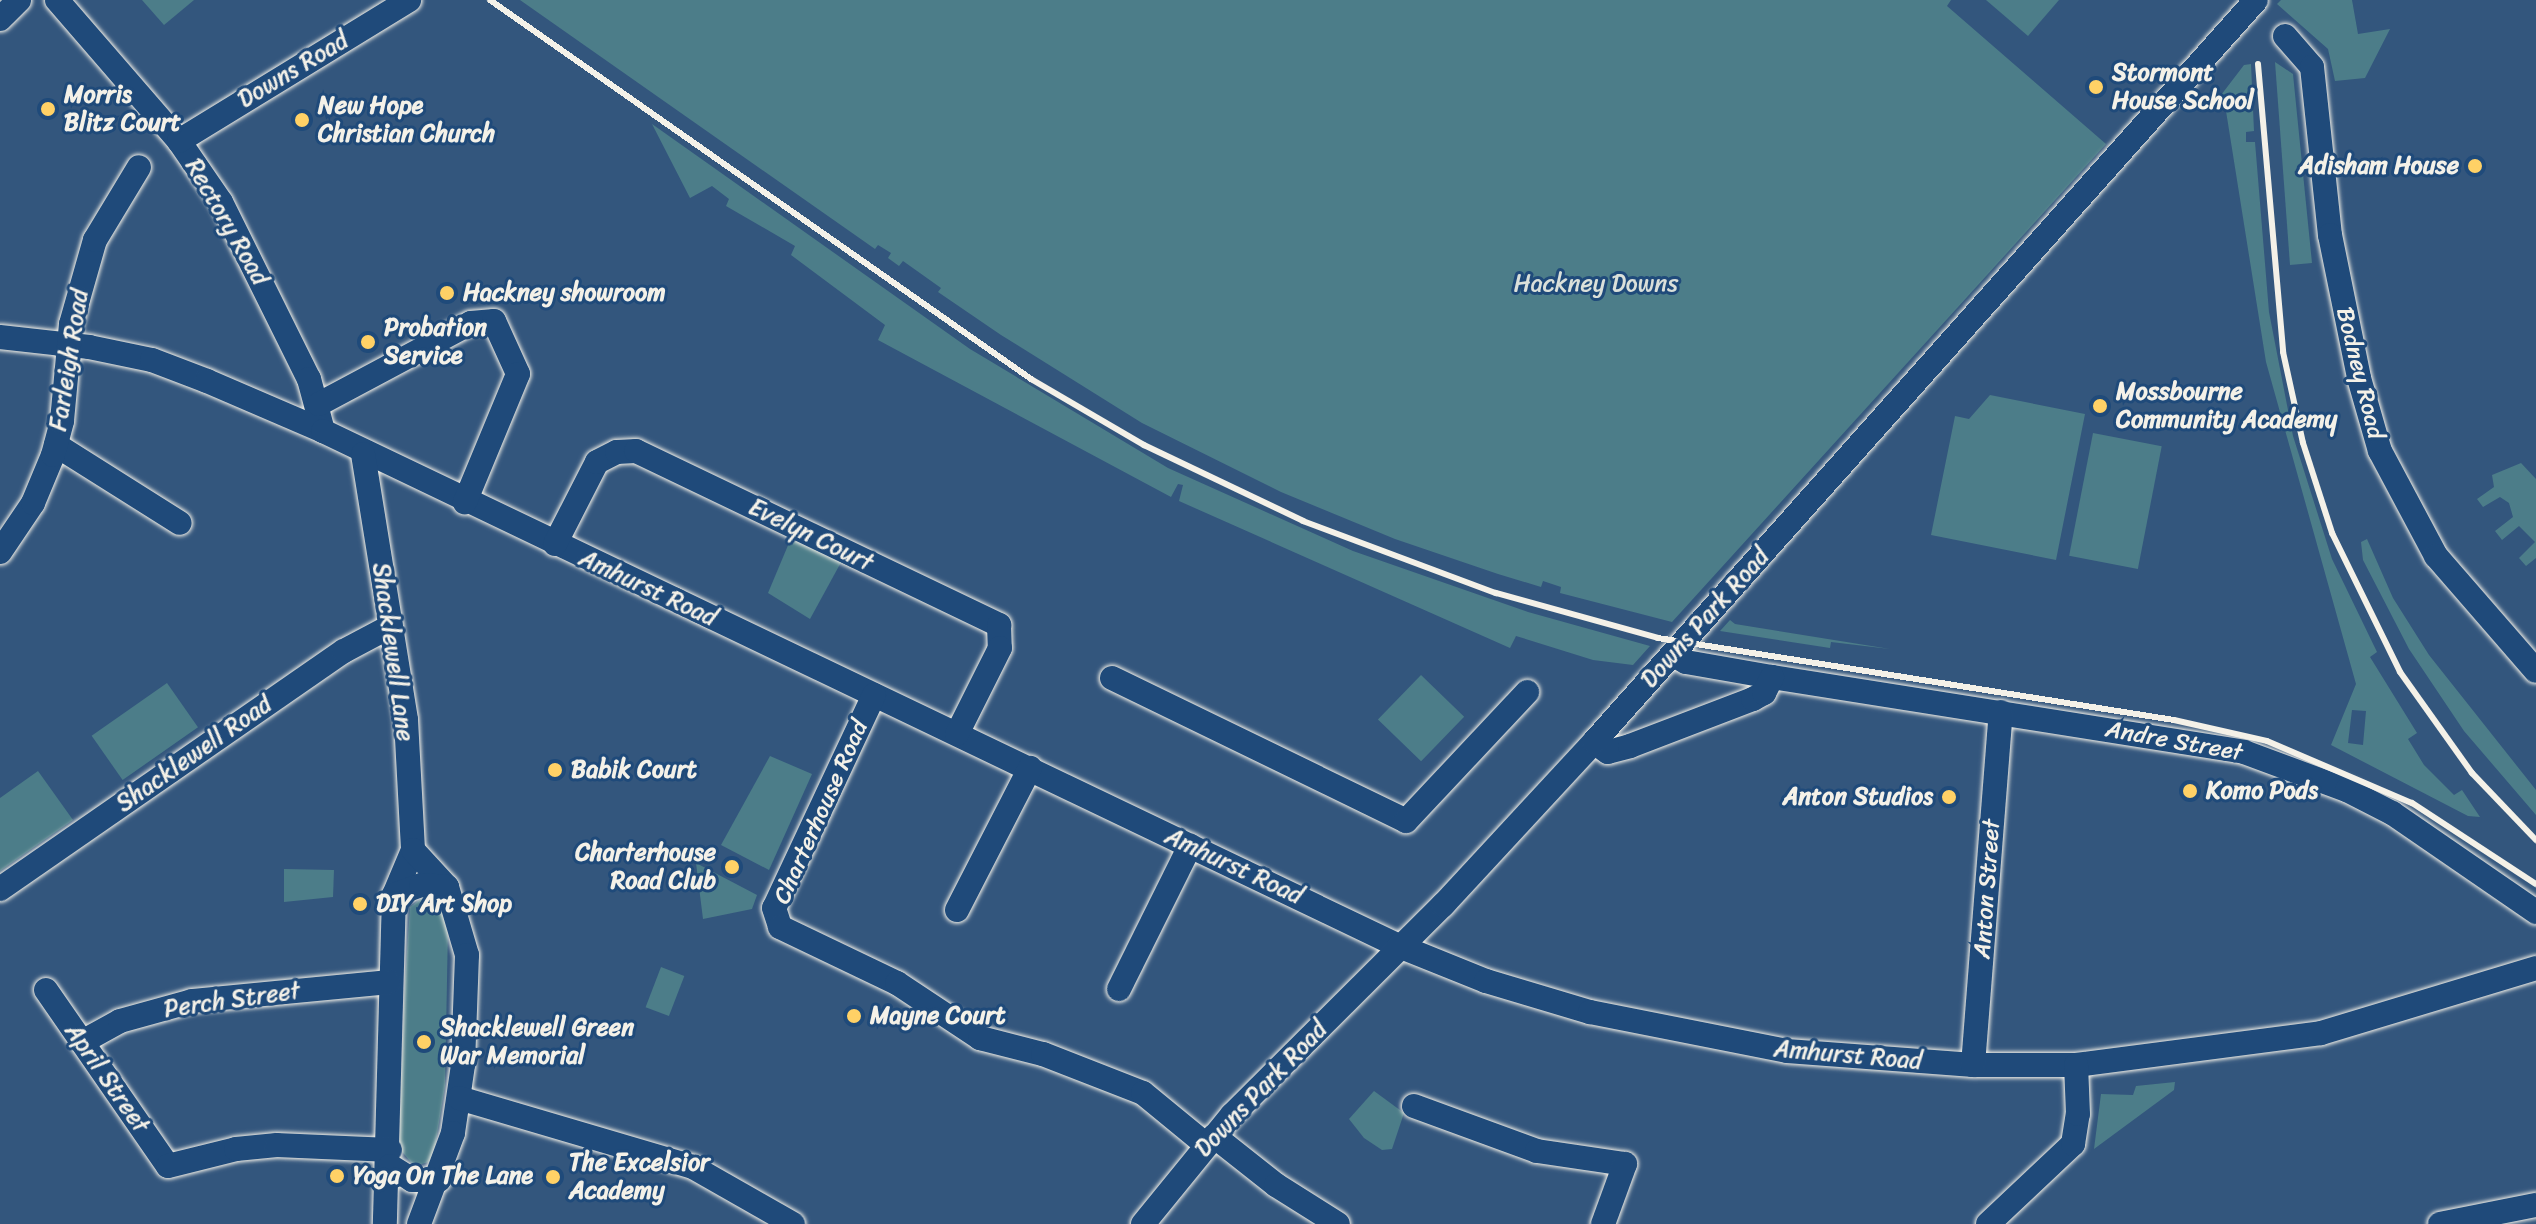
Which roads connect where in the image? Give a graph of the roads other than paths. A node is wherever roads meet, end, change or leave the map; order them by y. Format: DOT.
graph roads {
  1 [pos="19,0"];
  2 [pos="57,0"];
  3 [pos="409,0"];
  4 [pos="2256,0"];
  5 [pos="0,19"];
  6 [pos="2285,36"];
  7 [pos="179,141"];
  8 [pos="139,167"];
  9 [pos="0,337"];
  10 [pos="70,343"];
  11 [pos="319,404"];
  12 [pos="323,431"];
  13 [pos="56,445"];
  14 [pos="363,454"];
  15 [pos="465,502"];
  16 [pos="180,523"];
  17 [pos="555,544"];
  18 [pos="0,552"];
  19 [pos="391,626"];
  20 [pos="1673,655"];
  21 [pos="2536,671"];
  22 [pos="1772,677"];
  23 [pos="1112,678"];
  24 [pos="1527,692"];
  25 [pos="874,695"];
  26 [pos="2001,712"];
  27 [pos="957,734"];
  28 [pos="1594,742"];
  29 [pos="1030,768"];
  30 [pos="1190,846"];
  31 [pos="413,850"];
  32 [pos="447,887"];
  33 [pos="0,889"];
  34 [pos="394,895"];
  35 [pos="957,910"];
  36 [pos="2536,912"];
  37 [pos="1399,946"];
  38 [pos="2536,968"];
  39 [pos="388,982"];
  40 [pos="1119,989"];
  41 [pos="46,990"];
  42 [pos="82,1042"];
  43 [pos="1973,1065"];
  44 [pos="2076,1065"];
  45 [pos="459,1098"];
  46 [pos="1414,1106"];
  47 [pos="1209,1140"];
  48 [pos="390,1158"];
  49 [pos="439,1180"];
  50 [pos="2536,1205"];
  51 [pos="385,1224"];
  52 [pos="419,1224"];
  53 [pos="793,1224"];
  54 [pos="1143,1224"];
  55 [pos="1338,1224"];
  56 [pos="1603,1224"];
  57 [pos="1988,1224"];
  58 [pos="2440,1224"];
  1 -- 5 [label="street"];
  2 -- 7 [label="street, Rectory Road"];
  3 -- 7 [label="street, Downs Road"];
  4 -- 20 [label="street, Downs Park Road"];
  6 -- 21 [label="street, Bodney Road"];
  7 -- 11 [label="street, Rectory Road"];
  8 -- 10 [label="street, Farleigh Road"];
  9 -- 10 [label="street, Amhurst Road"];
  10 -- 12 [label="street, Amhurst Road"];
  10 -- 13 [label="street, Farleigh Road"];
  11 -- 12 [label="street, Rectory Road"];
  11 -- 15 [label="street"];
  12 -- 14 [label="street, Amhurst Road"];
  13 -- 16 [label="street"];
  13 -- 18 [label="street, Farleigh Road"];
  14 -- 15 [label="street, Amhurst Road"];
  14 -- 19 [label="street, Shacklewell Lane"];
  15 -- 17 [label="street, Amhurst Road"];
  17 -- 25 [label="street, Amhurst Road"];
  17 -- 27 [label="street, Evelyn Court"];
  19 -- 31 [label="street, Shacklewell Lane"];
  19 -- 33 [label="street, Shacklewell Road"];
  20 -- 22 [label="street, Andre Street"];
  20 -- 28 [label="street, Downs Park Road"];
  22 -- 26 [label="street, Andre Street"];
  22 -- 28 [label="street"];
  23 -- 24 [label="street"];
  25 -- 27 [label="street, Amhurst Road"];
  25 -- 47 [label="street, Charterhouse Road"];
  26 -- 36 [label="street, Andre Street"];
  26 -- 43 [label="street, Anton Street"];
  27 -- 29 [label="street, Amhurst Road"];
  28 -- 37 [label="street, Downs Park Road"];
  29 -- 30 [label="street, Amhurst Road"];
  29 -- 35 [label="street"];
  30 -- 37 [label="street, Amhurst Road"];
  30 -- 40 [label="street"];
  31 -- 32 [label="street"];
  31 -- 34 [label="street, Shacklewell Lane"];
  32 -- 34 [label="street"];
  32 -- 45 [label="street"];
  34 -- 39 [label="street, Shacklewell Lane"];
  37 -- 43 [label="street, Amhurst Road"];
  37 -- 47 [label="street, Downs Park Road"];
  38 -- 44 [label="street, Amhurst Road"];
  39 -- 42 [label="street, Perch Street"];
  39 -- 48 [label="street, Shacklewell Lane"];
  41 -- 42 [label="street, April Street"];
  42 -- 48 [label="street, April Street"];
  43 -- 44 [label="street, Amhurst Road"];
  44 -- 57 [label="street"];
  45 -- 49 [label="street"];
  45 -- 53 [label="street"];
  46 -- 56 [label="street"];
  47 -- 54 [label="street, Downs Park Road"];
  47 -- 55 [label="street, Charterhouse Road"];
  48 -- 49 [label="street"];
  48 -- 51 [label="street, Shacklewell Lane"];
  49 -- 52 [label="street"];
  50 -- 58 [label="street"];
}
